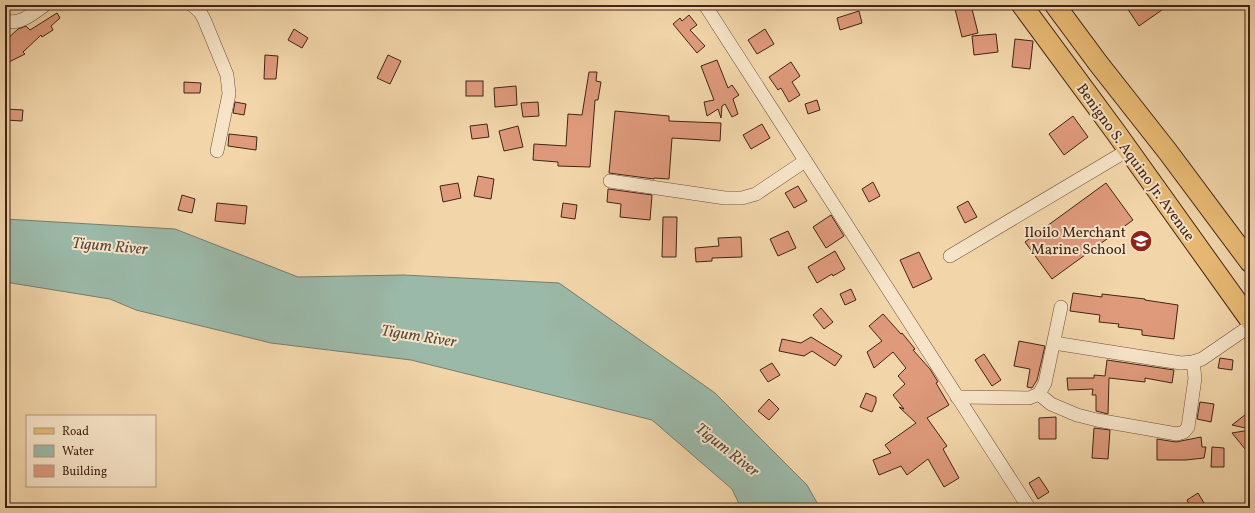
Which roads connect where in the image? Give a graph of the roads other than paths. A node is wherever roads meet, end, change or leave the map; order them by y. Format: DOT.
graph roads {
  1 [pos="45,5"];
  2 [pos="192,5"];
  3 [pos="705,5"];
  4 [pos="1022,5"];
  5 [pos="1055,5"];
  6 [pos="5,20"];
  7 [pos="1128,150"];
  8 [pos="217,151"];
  9 [pos="804,161"];
  10 [pos="610,181"];
  11 [pos="950,256"];
  12 [pos="1250,262"];
  13 [pos="1062,307"];
  14 [pos="1250,320"];
  15 [pos="1250,326"];
  16 [pos="1054,343"];
  17 [pos="1193,362"];
  18 [pos="1039,394"];
  19 [pos="957,397"];
  20 [pos="1029,508"];
  1 -- 6 [label="street"];
  2 -- 8 [label="street"];
  3 -- 9 [label="street"];
  4 -- 7 [label="main road, Benigno S. Aquino Jr. Avenue"];
  5 -- 12 [label="main road, Benigno S. Aquino Jr. Avenue"];
  7 -- 11 [label="street"];
  7 -- 14 [label="main road, Benigno S. Aquino Jr. Avenue"];
  9 -- 10 [label="street"];
  9 -- 19 [label="street"];
  13 -- 16 [label="street"];
  15 -- 17 [label="street"];
  16 -- 17 [label="street"];
  16 -- 18 [label="street"];
  17 -- 18 [label="street"];
  18 -- 19 [label="street"];
  19 -- 20 [label="street"];
}
